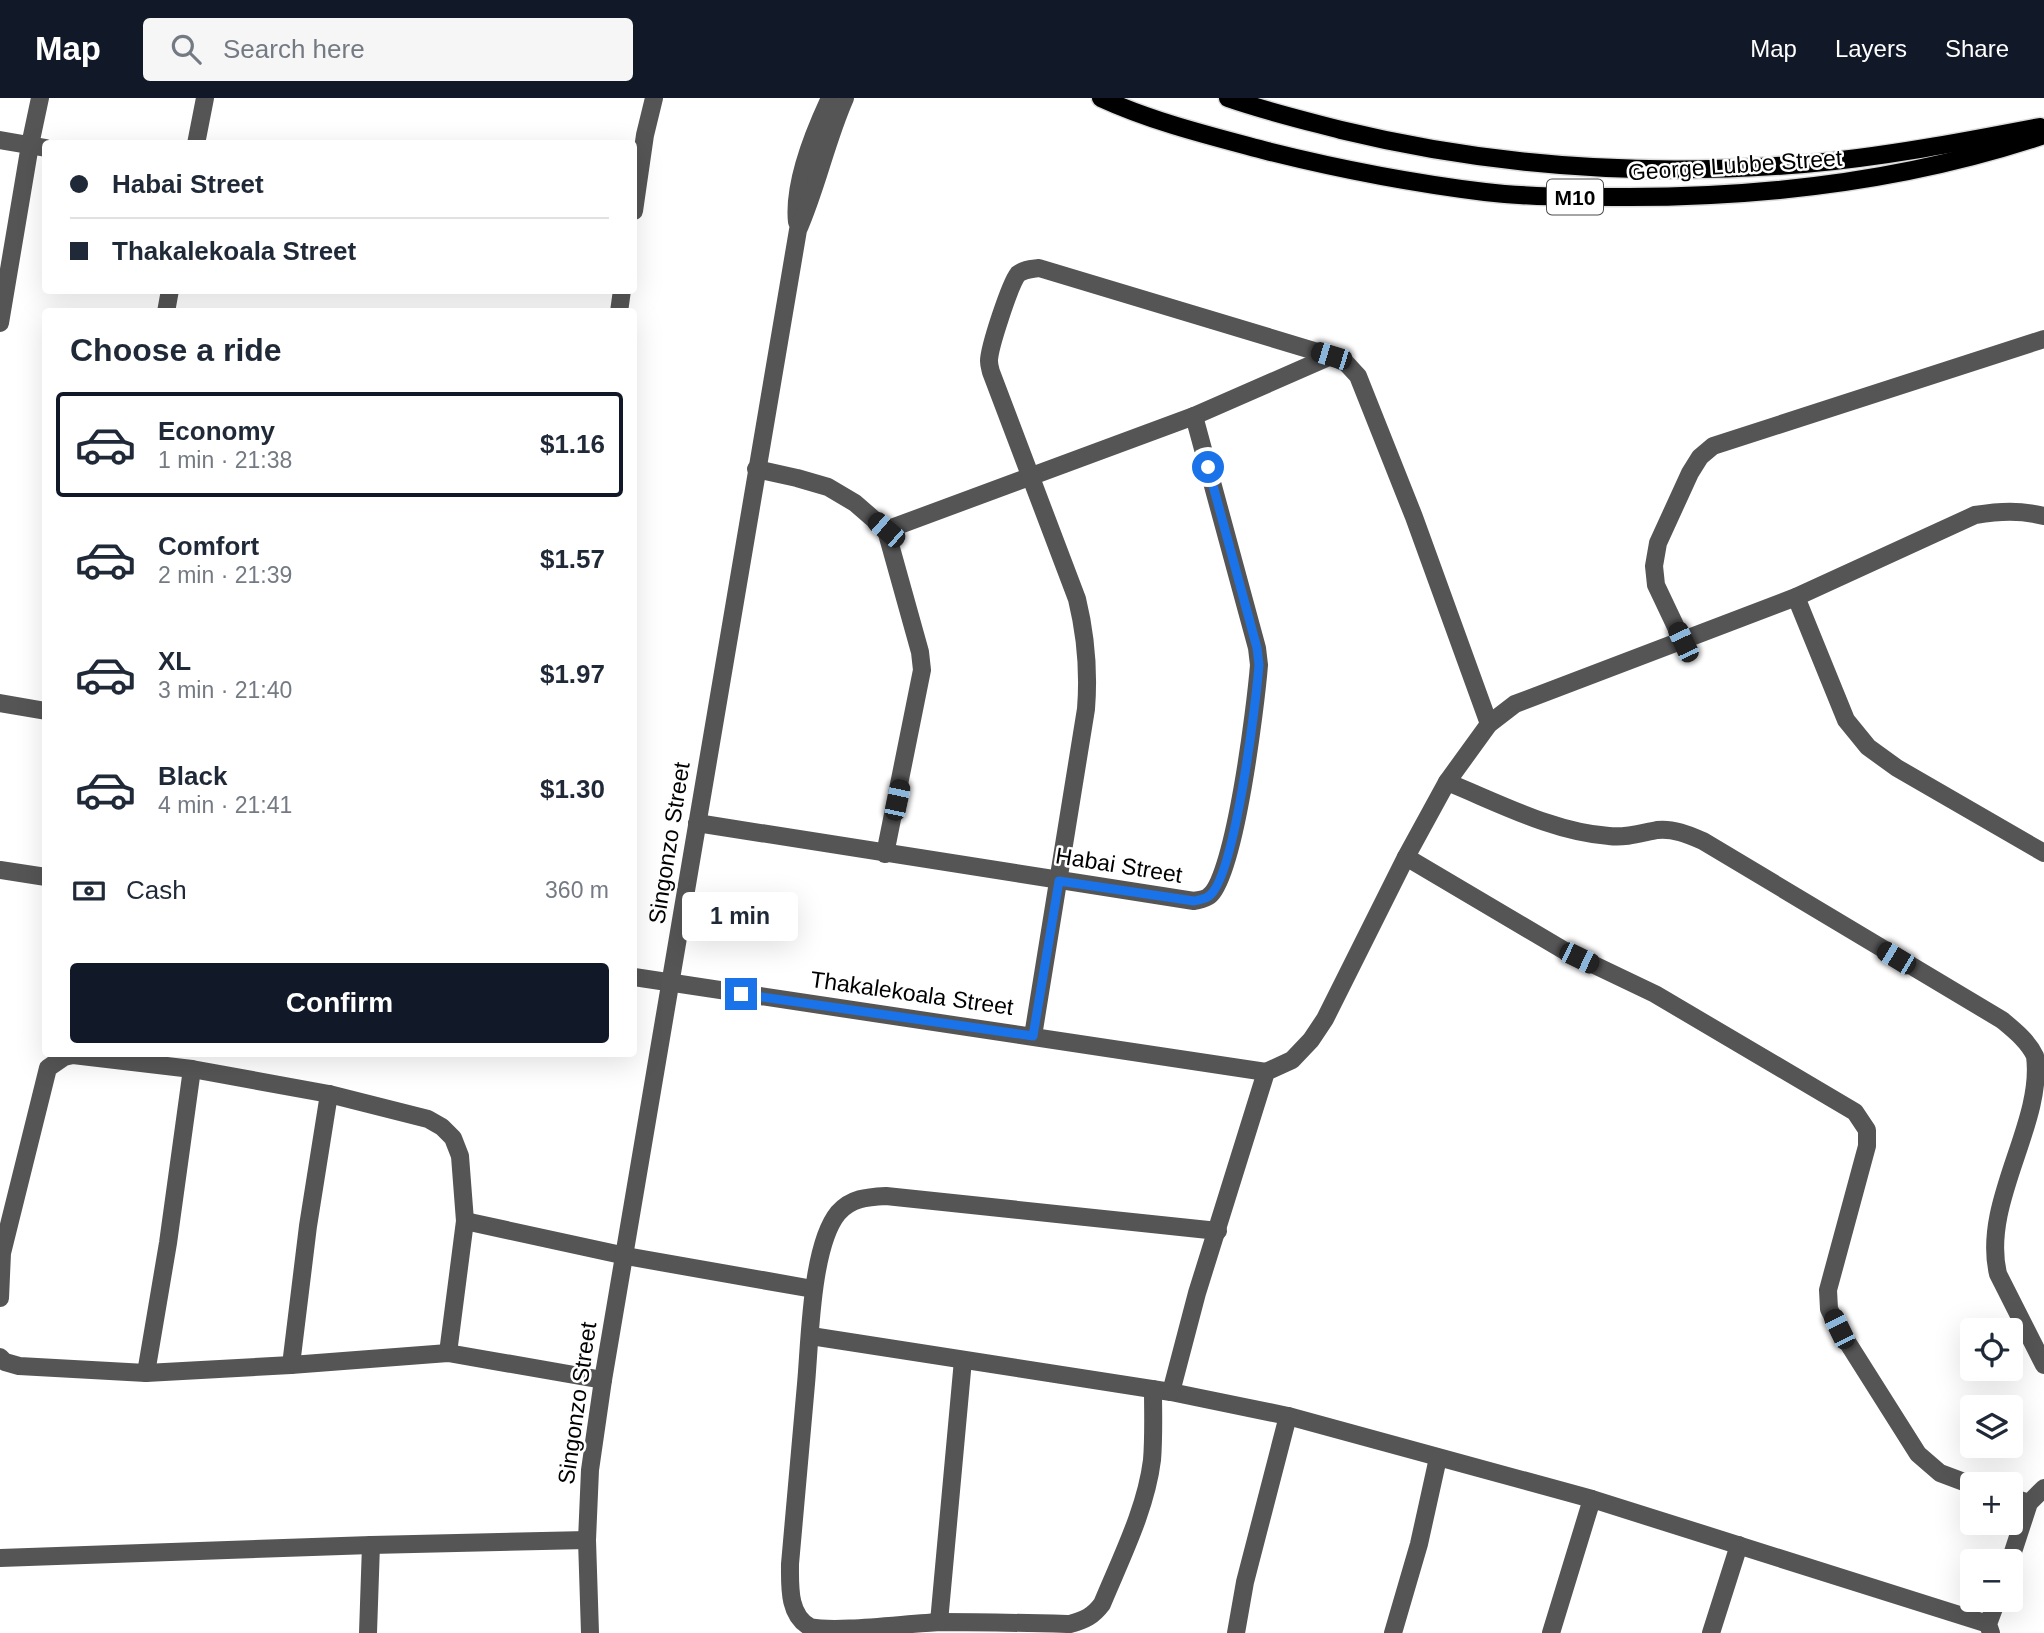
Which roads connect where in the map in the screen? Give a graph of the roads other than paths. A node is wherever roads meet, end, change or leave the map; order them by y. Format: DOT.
graph roads {
  1 [pos="40,98"];
  2 [pos="205,98"];
  3 [pos="634,98"];
  4 [pos="830,98"];
  5 [pos="845,98"];
  6 [pos="1101,98"];
  7 [pos="1228,98"];
  8 [pos="653,100"];
  9 [pos="2044,126"];
  10 [pos="2044,135"];
  11 [pos="0,140"];
  12 [pos="197,140"];
  13 [pos="38,146"];
  14 [pos="637,193"];
  15 [pos="798,230"];
  16 [pos="0,323"];
  17 [pos="2044,340"];
  18 [pos="1331,356"];
  19 [pos="1194,416"];
  20 [pos="756,469"];
  21 [pos="1032,476"];
  22 [pos="2044,516"];
  23 [pos="886,530"];
  24 [pos="1796,597"];
  25 [pos="1683,642"];
  26 [pos="0,703"];
  27 [pos="42,710"];
  28 [pos="1489,724"];
  29 [pos="1447,782"];
  30 [pos="697,823"];
  31 [pos="2044,853"];
  32 [pos="885,854"];
  33 [pos="1406,856"];
  34 [pos="0,870"];
  35 [pos="42,876"];
  36 [pos="1059,881"];
  37 [pos="637,978"];
  38 [pos="670,983"];
  39 [pos="1033,1036"];
  40 [pos="67,1057"];
  41 [pos="90,1057"];
  42 [pos="192,1069"];
  43 [pos="1265,1072"];
  44 [pos="329,1094"];
  45 [pos="465,1221"];
  46 [pos="1218,1231"];
  47 [pos="1,1252"];
  48 [pos="626,1256"];
  49 [pos="813,1289"];
  50 [pos="0,1298"];
  51 [pos="811,1336"];
  52 [pos="448,1353"];
  53 [pos="0,1357"];
  54 [pos="963,1360"];
  55 [pos="291,1365"];
  56 [pos="2044,1365"];
  57 [pos="146,1373"];
  58 [pos="603,1380"];
  59 [pos="1153,1389"];
  60 [pos="1171,1392"];
  61 [pos="1288,1416"];
  62 [pos="1438,1458"];
  63 [pos="1960,1480"];
  64 [pos="2044,1489"];
  65 [pos="1592,1499"];
  66 [pos="2023,1501"];
  67 [pos="2029,1503"];
  68 [pos="587,1540"];
  69 [pos="371,1545"];
  70 [pos="1739,1545"];
  71 [pos="2014,1549"];
  72 [pos="0,1558"];
  73 [pos="939,1622"];
  74 [pos="1990,1629"];
  75 [pos="369,1633"];
  76 [pos="590,1633"];
  77 [pos="1236,1633"];
  78 [pos="1393,1633"];
  79 [pos="1552,1633"];
  80 [pos="1711,1633"];
  1 -- 13 [label="street"];
  2 -- 12 [label="street"];
  3 -- 8 [label="street"];
  4 -- 15 [label="street, Singonzo Street"];
  5 -- 15 [label="street, Singonzo Street"];
  6 -- 10 [label="main road, George Lubbe Street / M10"];
  7 -- 9 [label="main road, George Lubbe Street / M10"];
  8 -- 14 [label="street"];
  11 -- 13 [label="street"];
  13 -- 16 [label="street"];
  15 -- 20 [label="street, Singonzo Street"];
  17 -- 25 [label="street"];
  18 -- 19 [label="street"];
  18 -- 21 [label="street"];
  18 -- 28 [label="street"];
  19 -- 21 [label="street"];
  19 -- 36 [label="street, Habai Street"];
  20 -- 23 [label="street"];
  20 -- 30 [label="street, Singonzo Street"];
  21 -- 23 [label="street"];
  21 -- 36 [label="street"];
  22 -- 24 [label="street"];
  23 -- 32 [label="street"];
  24 -- 25 [label="street"];
  24 -- 31 [label="street"];
  25 -- 28 [label="street"];
  26 -- 27 [label="street"];
  28 -- 29 [label="street"];
  29 -- 33 [label="street"];
  29 -- 56 [label="street"];
  30 -- 32 [label="street, Habai Street"];
  30 -- 38 [label="street, Singonzo Street"];
  32 -- 36 [label="street, Habai Street"];
  33 -- 43 [label="street"];
  33 -- 63 [label="street"];
  34 -- 35 [label="street"];
  36 -- 39 [label="street"];
  37 -- 38 [label="street, Thakalekoala Street"];
  38 -- 39 [label="street, Thakalekoala Street"];
  38 -- 48 [label="street, Singonzo Street"];
  39 -- 43 [label="street, Thakalekoala Street"];
  40 -- 47 [label="street"];
  41 -- 42 [label="street"];
  42 -- 44 [label="street"];
  42 -- 57 [label="street"];
  43 -- 46 [label="street"];
  44 -- 45 [label="street"];
  44 -- 55 [label="street"];
  45 -- 48 [label="street"];
  45 -- 52 [label="street"];
  46 -- 49 [label="street"];
  46 -- 60 [label="street"];
  47 -- 50 [label="street"];
  48 -- 49 [label="street"];
  48 -- 58 [label="street, Singonzo Street"];
  49 -- 51 [label="street"];
  51 -- 54 [label="street"];
  51 -- 73 [label="street"];
  52 -- 55 [label="street"];
  52 -- 58 [label="street"];
  53 -- 57 [label="street"];
  54 -- 59 [label="street"];
  54 -- 73 [label="street"];
  55 -- 57 [label="street"];
  58 -- 68 [label="street, Singonzo Street"];
  59 -- 60 [label="street"];
  59 -- 73 [label="street"];
  60 -- 61 [label="street"];
  61 -- 62 [label="street"];
  61 -- 77 [label="street"];
  62 -- 65 [label="street"];
  62 -- 78 [label="street"];
  64 -- 67 [label="street"];
  65 -- 70 [label="street"];
  65 -- 79 [label="street"];
  66 -- 67 [label="street"];
  67 -- 71 [label="street"];
  68 -- 69 [label="street"];
  68 -- 76 [label="street, Singonzo Street"];
  69 -- 72 [label="street"];
  69 -- 75 [label="street"];
  70 -- 74 [label="street"];
  70 -- 80 [label="street"];
}
